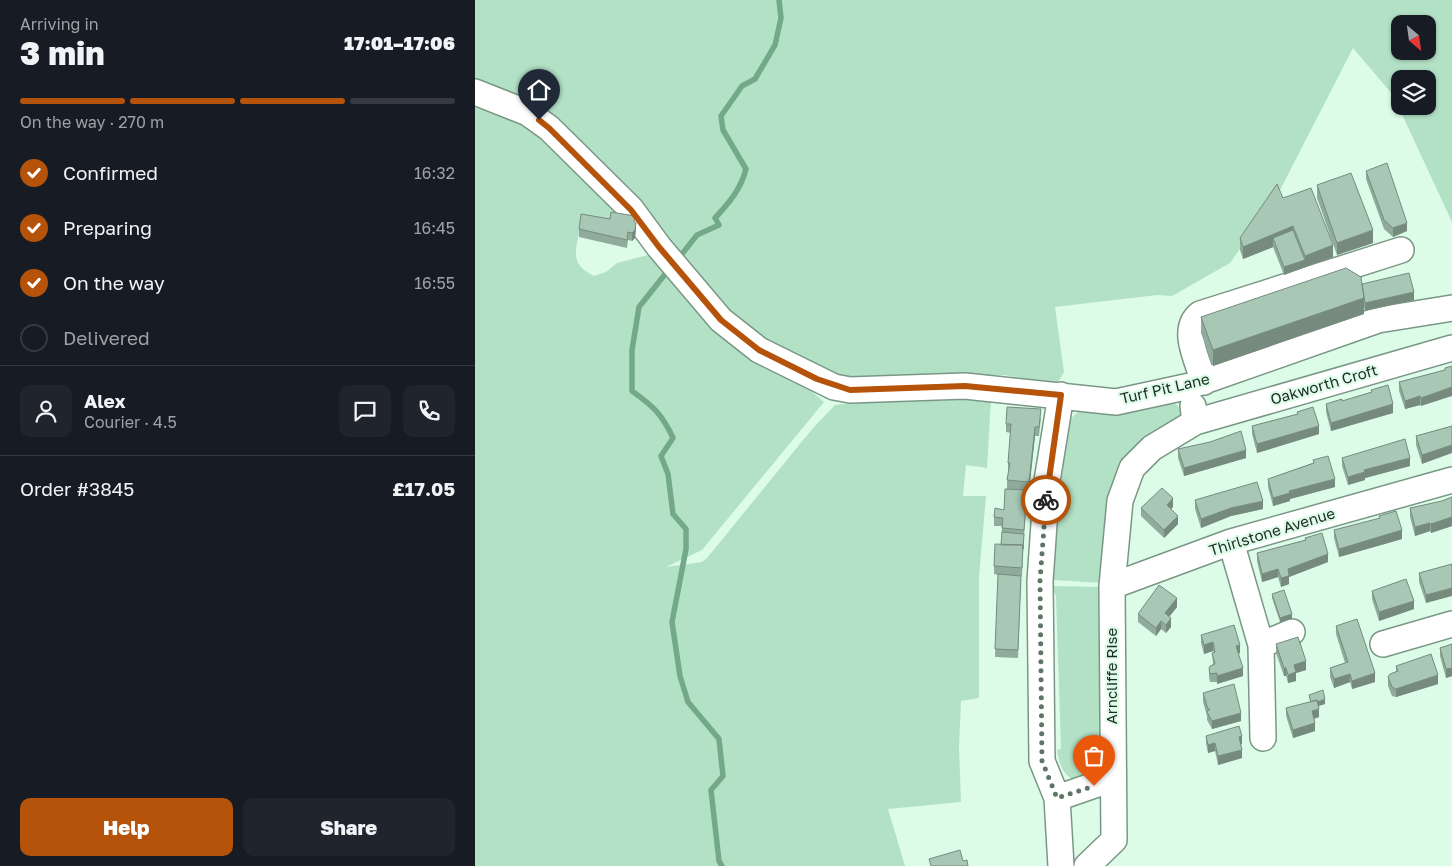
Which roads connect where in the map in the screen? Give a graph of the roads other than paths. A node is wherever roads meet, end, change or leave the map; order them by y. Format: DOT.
graph roads {
  1 [pos="475,92"];
  2 [pos="1401,250"];
  3 [pos="1452,308"];
  4 [pos="1452,348"];
  5 [pos="1197,384"];
  6 [pos="1061,395"];
  7 [pos="1195,422"];
  8 [pos="1152,448"];
  9 [pos="1443,482"];
  10 [pos="1231,542"];
  11 [pos="1111,586"];
  12 [pos="1452,624"];
  13 [pos="1292,632"];
  14 [pos="1383,644"];
  15 [pos="1261,645"];
  16 [pos="1263,738"];
  17 [pos="1112,779"];
  18 [pos="1057,798"];
  19 [pos="1061,866"];
  20 [pos="1087,866"];
  1 -- 6 [label="street, Turf Pit Lane"];
  2 -- 5 [label="street"];
  3 -- 5 [label="street, Turf Pit Lane"];
  4 -- 7 [label="street, Oakworth Croft"];
  5 -- 6 [label="street, Turf Pit Lane"];
  5 -- 7 [label="street"];
  6 -- 18 [label="street"];
  7 -- 8 [label="street, Oakworth Croft"];
  8 -- 11 [label="street, Arncliffe Rise"];
  9 -- 10 [label="street, Thirlstone Avenue"];
  10 -- 11 [label="street, Thirlstone Avenue"];
  10 -- 15 [label="street"];
  11 -- 17 [label="street, Arncliffe Rise"];
  12 -- 14 [label="street"];
  13 -- 15 [label="street"];
  15 -- 16 [label="street"];
  17 -- 18 [label="street"];
  17 -- 20 [label="street, Arncliffe Rise"];
  18 -- 19 [label="street"];
}
